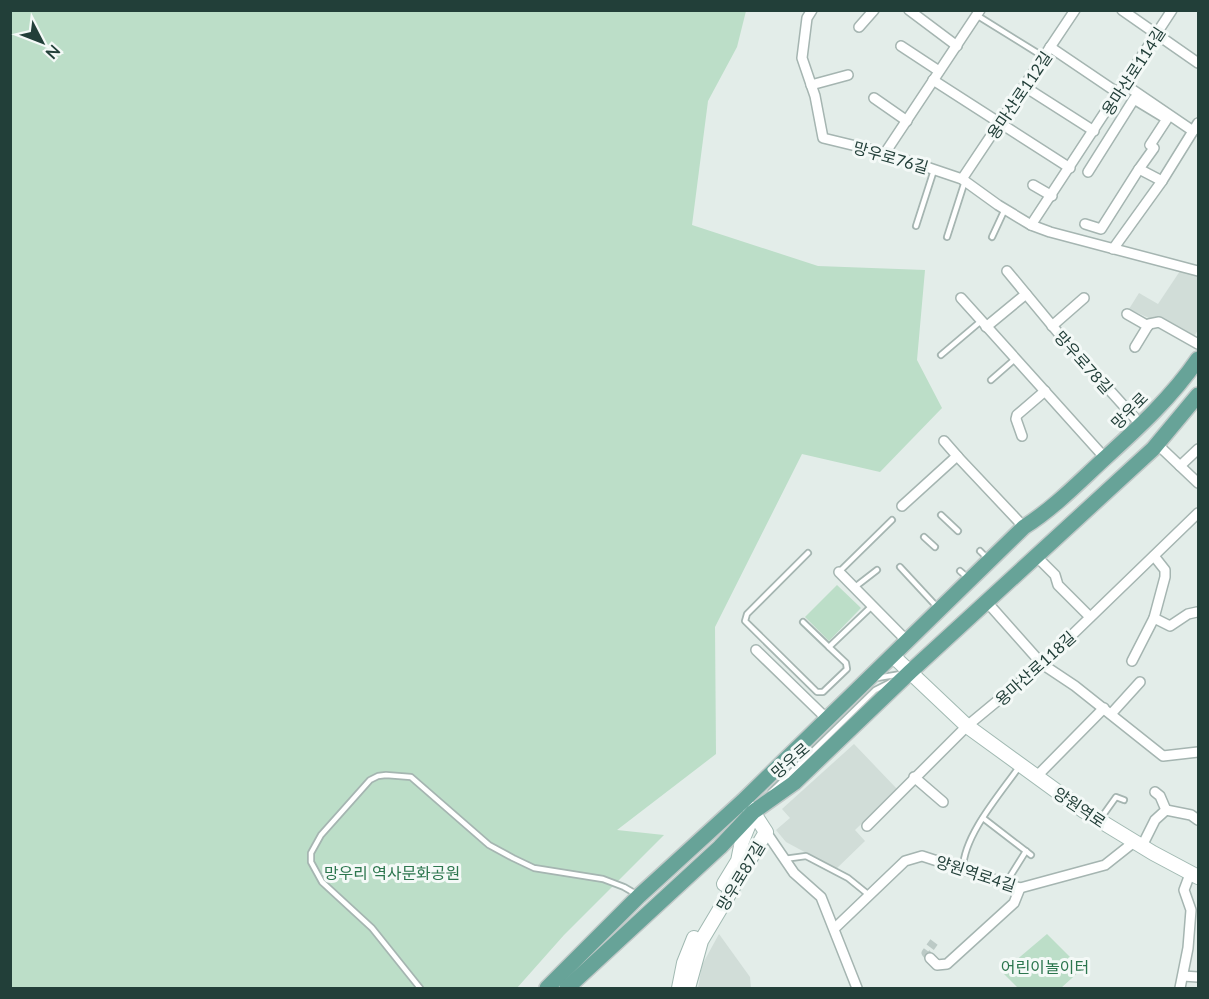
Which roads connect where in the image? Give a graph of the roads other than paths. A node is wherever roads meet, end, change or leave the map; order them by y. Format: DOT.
graph roads {
  1 [pos="812,10"];
  2 [pos="874,10"];
  3 [pos="909,10"];
  4 [pos="1075,10"];
  5 [pos="1122,10"];
  6 [pos="1172,10"];
  7 [pos="978,13"];
  8 [pos="859,27"];
  9 [pos="1158,33"];
  10 [pos="901,46"];
  11 [pos="957,46"];
  12 [pos="1050,48"];
  13 [pos="1044,57"];
  14 [pos="1198,63"];
  15 [pos="939,71"];
  16 [pos="848,75"];
  17 [pos="933,80"];
  18 [pos="811,85"];
  19 [pos="1025,87"];
  20 [pos="1121,89"];
  21 [pos="874,98"];
  22 [pos="907,121"];
  23 [pos="1000,124"];
  24 [pos="1196,127"];
  25 [pos="1094,131"];
  26 [pos="885,153"];
  27 [pos="1070,168"];
  28 [pos="1139,169"];
  29 [pos="934,170"];
  30 [pos="1088,172"];
  31 [pos="964,180"];
  32 [pos="1162,181"];
  33 [pos="1034,185"];
  34 [pos="1052,196"];
  35 [pos="1005,209"];
  36 [pos="1084,224"];
  37 [pos="1031,225"];
  38 [pos="916,226"];
  39 [pos="947,237"];
  40 [pos="992,237"];
  41 [pos="1113,249"];
  42 [pos="1197,267"];
  43 [pos="1007,271"];
  44 [pos="1026,294"];
  45 [pos="961,298"];
  46 [pos="1084,298"];
  47 [pos="1127,314"];
  48 [pos="984,324"];
  49 [pos="1052,326"];
  50 [pos="1148,326"];
  51 [pos="1198,344"];
  52 [pos="1135,347"];
  53 [pos="941,355"];
  54 [pos="1016,359"];
  55 [pos="1198,359"];
  56 [pos="991,380"];
  57 [pos="1045,391"];
  58 [pos="1198,395"];
  59 [pos="1137,429"];
  60 [pos="1022,436"];
  61 [pos="944,441"];
  62 [pos="1155,447"];
  63 [pos="1198,449"];
  64 [pos="958,456"];
  65 [pos="1105,458"];
  66 [pos="1180,466"];
  67 [pos="1198,483"];
  68 [pos="902,506"];
  69 [pos="1198,513"];
  70 [pos="941,515"];
  71 [pos="892,520"];
  72 [pos="1024,527"];
  73 [pos="958,531"];
  74 [pos="924,537"];
  75 [pos="935,547"];
  76 [pos="808,553"];
  77 [pos="1154,556"];
  78 [pos="1036,557"];
  79 [pos="900,567"];
  80 [pos="877,570"];
  81 [pos="839,572"];
  82 [pos="855,587"];
  83 [pos="986,601"];
  84 [pos="873,605"];
  85 [pos="940,610"];
  86 [pos="1197,612"];
  87 [pos="1090,617"];
  88 [pos="1154,618"];
  89 [pos="803,622"];
  90 [pos="908,642"];
  91 [pos="829,647"];
  92 [pos="756,650"];
  93 [pos="893,656"];
  94 [pos="1132,661"];
  95 [pos="1042,664"];
  96 [pos="910,672"];
  97 [pos="866,680"];
  98 [pos="1140,682"];
  99 [pos="1107,711"];
  100 [pos="826,718"];
  101 [pos="967,726"];
  102 [pos="1198,752"];
  103 [pos="1021,765"];
  104 [pos="1037,776"];
  105 [pos="914,777"];
  106 [pos="1155,792"];
  107 [pos="1124,800"];
  108 [pos="943,802"];
  109 [pos="748,806"];
  110 [pos="1166,810"];
  111 [pos="984,818"];
  112 [pos="1100,820"];
  113 [pos="1198,820"];
  114 [pos="867,826"];
  115 [pos="766,832"];
  116 [pos="1138,844"];
  117 [pos="1026,851"];
  118 [pos="1032,855"];
  119 [pos="784,859"];
  120 [pos="963,868"];
  121 [pos="1194,876"];
  122 [pos="1006,883"];
  123 [pos="1020,888"];
  124 [pos="869,895"];
  125 [pos="639,896"];
  126 [pos="835,928"];
  127 [pos="1188,948"];
  128 [pos="1198,948"];
  129 [pos="930,958"];
  130 [pos="1183,976"];
  131 [pos="1198,977"];
  132 [pos="420,988"];
  133 [pos="547,988"];
  134 [pos="567,988"];
  135 [pos="678,988"];
  136 [pos="688,988"];
  137 [pos="857,988"];
  138 [pos="1180,988"];
  1 -- 18 [label="street, 망우로76길"];
  2 -- 8 [label="street"];
  3 -- 11 [label="street"];
  4 -- 12 [label="street, 용마산로112길"];
  5 -- 9 [label="street"];
  6 -- 9 [label="street, 용마산로114길"];
  7 -- 11 [label="street"];
  7 -- 13 [label="lane"];
  9 -- 14 [label="street"];
  9 -- 20 [label="street, 용마산로114길"];
  10 -- 15 [label="street"];
  11 -- 15 [label="street"];
  12 -- 13 [label="street, 용마산로112길"];
  12 -- 20 [label="street"];
  13 -- 19 [label="street, 용마산로112길"];
  15 -- 17 [label="street"];
  16 -- 18 [label="street"];
  17 -- 22 [label="street"];
  17 -- 23 [label="street"];
  18 -- 26 [label="street, 망우로76길"];
  19 -- 23 [label="street, 용마산로112길"];
  19 -- 25 [label="street, 용마산로114길"];
  20 -- 24 [label="street"];
  20 -- 25 [label="street, 용마산로114길"];
  21 -- 22 [label="street"];
  22 -- 26 [label="street"];
  23 -- 27 [label="street"];
  23 -- 31 [label="street, 용마산로112길"];
  24 -- 32 [label="street"];
  25 -- 27 [label="street, 용마산로114길"];
  26 -- 29 [label="street, 망우로76길"];
  27 -- 34 [label="street, 용마산로114길"];
  28 -- 30 [label="street"];
  28 -- 32 [label="street"];
  28 -- 36 [label="street"];
  29 -- 31 [label="street, 망우로76길"];
  29 -- 38 [label="lane"];
  31 -- 35 [label="street, 망우로76길"];
  31 -- 39 [label="lane"];
  32 -- 41 [label="street"];
  33 -- 34 [label="street"];
  34 -- 37 [label="street, 용마산로114길"];
  35 -- 37 [label="street, 망우로76길"];
  35 -- 40 [label="lane"];
  37 -- 41 [label="street, 망우로76길"];
  41 -- 42 [label="street, 망우로76길"];
  43 -- 44 [label="street, 망우로78길"];
  44 -- 48 [label="street"];
  44 -- 49 [label="street, 망우로78길"];
  45 -- 48 [label="street"];
  46 -- 49 [label="street, 망우로78길"];
  47 -- 50 [label="street"];
  48 -- 53 [label="lane"];
  48 -- 54 [label="street"];
  49 -- 59 [label="street, 망우로78길"];
  50 -- 51 [label="street"];
  50 -- 52 [label="street"];
  54 -- 56 [label="lane"];
  54 -- 57 [label="street"];
  55 -- 59 [label="main road, 망우로"];
  57 -- 60 [label="street"];
  57 -- 65 [label="street"];
  58 -- 62 [label="main road, 망우로"];
  59 -- 62 [label="main road"];
  59 -- 65 [label="main road, 망우로"];
  61 -- 64 [label="street"];
  62 -- 66 [label="street"];
  62 -- 78 [label="main road, 망우로"];
  63 -- 66 [label="street"];
  64 -- 68 [label="street"];
  64 -- 72 [label="street"];
  65 -- 72 [label="main road, 망우로"];
  66 -- 67 [label="street"];
  69 -- 77 [label="street, 용마산로118길"];
  70 -- 73 [label="lane"];
  71 -- 81 [label="lane"];
  72 -- 85 [label="main road, 망우로"];
  74 -- 75 [label="lane"];
  76 -- 91 [label="lane"];
  77 -- 87 [label="street, 용마산로118길"];
  77 -- 88 [label="street"];
  78 -- 83 [label="main road, 망우로"];
  78 -- 87 [label="street"];
  79 -- 85 [label="lane"];
  80 -- 82 [label="lane"];
  81 -- 82 [label="street"];
  82 -- 84 [label="street"];
  83 -- 95 [label="street"];
  83 -- 96 [label="main road, 망우로"];
  84 -- 90 [label="street"];
  84 -- 91 [label="lane"];
  85 -- 90 [label="main road, 망우로"];
  86 -- 88 [label="street"];
  87 -- 95 [label="street, 용마산로118길"];
  88 -- 94 [label="street"];
  89 -- 91 [label="lane"];
  90 -- 93 [label="main road, 망우로"];
  92 -- 100 [label="street"];
  93 -- 96 [label="street, 양원역로"];
  93 -- 97 [label="main road, 망우로"];
  95 -- 99 [label="street"];
  95 -- 101 [label="street, 용마산로118길"];
  96 -- 97 [label="lane"];
  96 -- 101 [label="street, 양원역로"];
  96 -- 109 [label="main road, 망우로"];
  97 -- 100 [label="main road, 망우로"];
  98 -- 99 [label="street"];
  99 -- 102 [label="street"];
  99 -- 104 [label="street"];
  100 -- 109 [label="main road, 망우로"];
  101 -- 103 [label="street, 양원역로"];
  101 -- 105 [label="street, 용마산로118길"];
  103 -- 104 [label="street, 양원역로"];
  103 -- 111 [label="lane"];
  104 -- 112 [label="street, 양원역로"];
  105 -- 108 [label="street"];
  105 -- 114 [label="street, 용마산로118길"];
  106 -- 110 [label="street"];
  107 -- 112 [label="lane"];
  109 -- 115 [label="street, 망우로87길"];
  109 -- 125 [label="main road, 망우로"];
  109 -- 134 [label="main road, 망우로"];
  109 -- 135 [label="street, 망우로87길"];
  110 -- 113 [label="street"];
  110 -- 116 [label="street"];
  111 -- 117 [label="lane"];
  111 -- 120 [label="lane"];
  112 -- 116 [label="street, 양원역로"];
  115 -- 119 [label="street"];
  115 -- 136 [label="street, 망우로87길"];
  116 -- 121 [label="street, 양원역로"];
  116 -- 123 [label="street, 양원역로4길"];
  117 -- 118 [label="lane"];
  117 -- 122 [label="lane"];
  119 -- 124 [label="lane"];
  119 -- 126 [label="street"];
  120 -- 122 [label="street, 양원역로4길"];
  120 -- 124 [label="street, 양원역로4길"];
  121 -- 127 [label="street"];
  122 -- 123 [label="street, 양원역로4길"];
  123 -- 129 [label="street"];
  124 -- 126 [label="street, 양원역로4길"];
  125 -- 132 [label="lane"];
  125 -- 133 [label="main road, 망우로"];
  126 -- 137 [label="street"];
  127 -- 128 [label="street"];
  127 -- 130 [label="street"];
  130 -- 131 [label="street"];
  130 -- 138 [label="street"];
}
